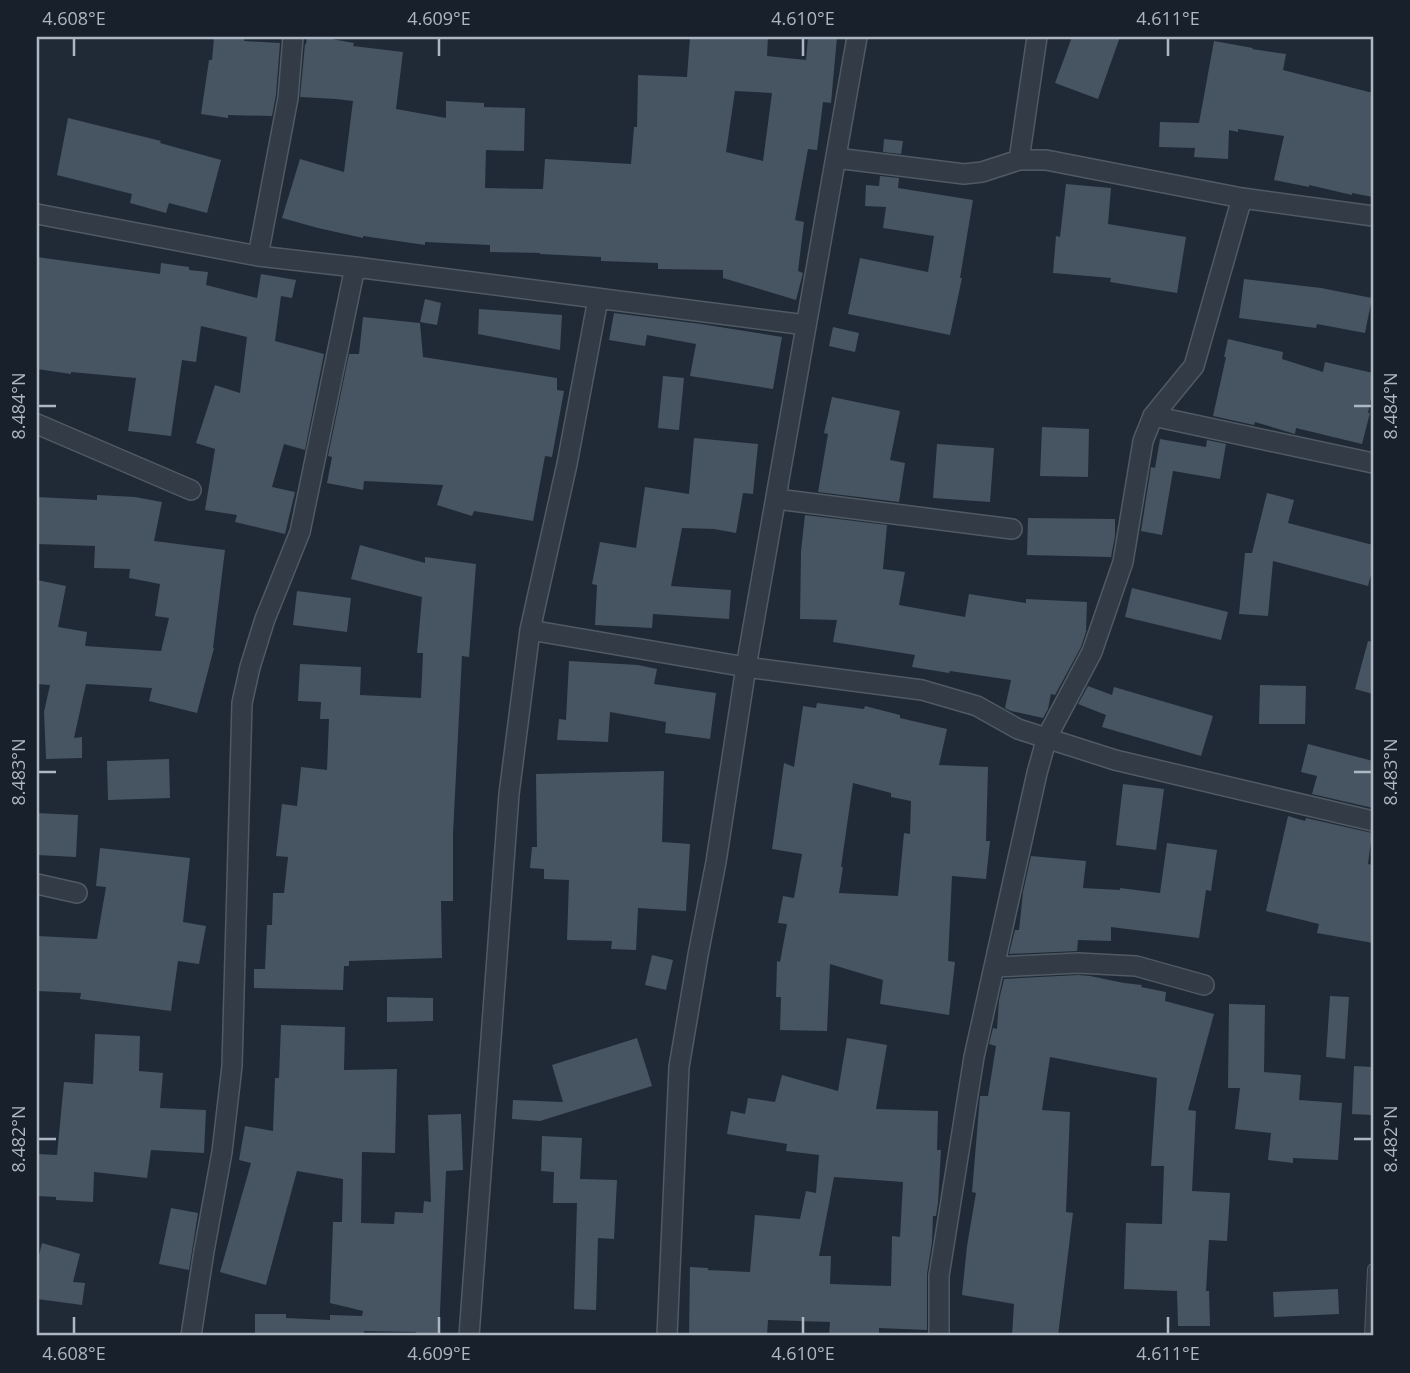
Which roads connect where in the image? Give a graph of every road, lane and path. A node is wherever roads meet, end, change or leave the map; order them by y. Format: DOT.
graph roads {
  1 [pos="293,37"];
  2 [pos="857,37"];
  3 [pos="1037,37"];
  4 [pos="836,158"];
  5 [pos="1018,160"];
  6 [pos="1242,198"];
  7 [pos="37,214"];
  8 [pos="1373,216"];
  9 [pos="258,256"];
  10 [pos="355,267"];
  11 [pos="598,299"];
  12 [pos="806,325"];
  13 [pos="1153,416"];
  14 [pos="37,424"];
  15 [pos="1373,463"];
  16 [pos="191,489"];
  17 [pos="777,499"];
  18 [pos="1012,529"];
  19 [pos="530,630"];
  20 [pos="746,667"];
  21 [pos="1047,737"];
  22 [pos="1373,821"];
  23 [pos="37,884"];
  24 [pos="77,893"];
  25 [pos="995,967"];
  26 [pos="1204,985"];
  27 [pos="1373,1269"];
  28 [pos="191,1336"];
  29 [pos="469,1336"];
  30 [pos="667,1336"];
  31 [pos="939,1336"];
  32 [pos="1370,1336"];
  1 -- 9 [label="street"];
  2 -- 4 [label="street"];
  3 -- 5 [label="street"];
  4 -- 5 [label="street"];
  4 -- 12 [label="street"];
  5 -- 6 [label="street"];
  6 -- 8 [label="street"];
  6 -- 13 [label="street"];
  7 -- 9 [label="street"];
  9 -- 10 [label="street"];
  10 -- 11 [label="street"];
  10 -- 28 [label="street"];
  11 -- 12 [label="street"];
  11 -- 19 [label="street"];
  12 -- 17 [label="street"];
  13 -- 15 [label="street"];
  13 -- 21 [label="street"];
  14 -- 16 [label="street"];
  17 -- 18 [label="street"];
  17 -- 20 [label="street"];
  19 -- 20 [label="street"];
  19 -- 29 [label="street"];
  20 -- 21 [label="street"];
  20 -- 30 [label="street"];
  21 -- 22 [label="street"];
  21 -- 25 [label="street"];
  23 -- 24 [label="street"];
  25 -- 26 [label="street"];
  25 -- 31 [label="street"];
  27 -- 32 [label="lane"];
}
